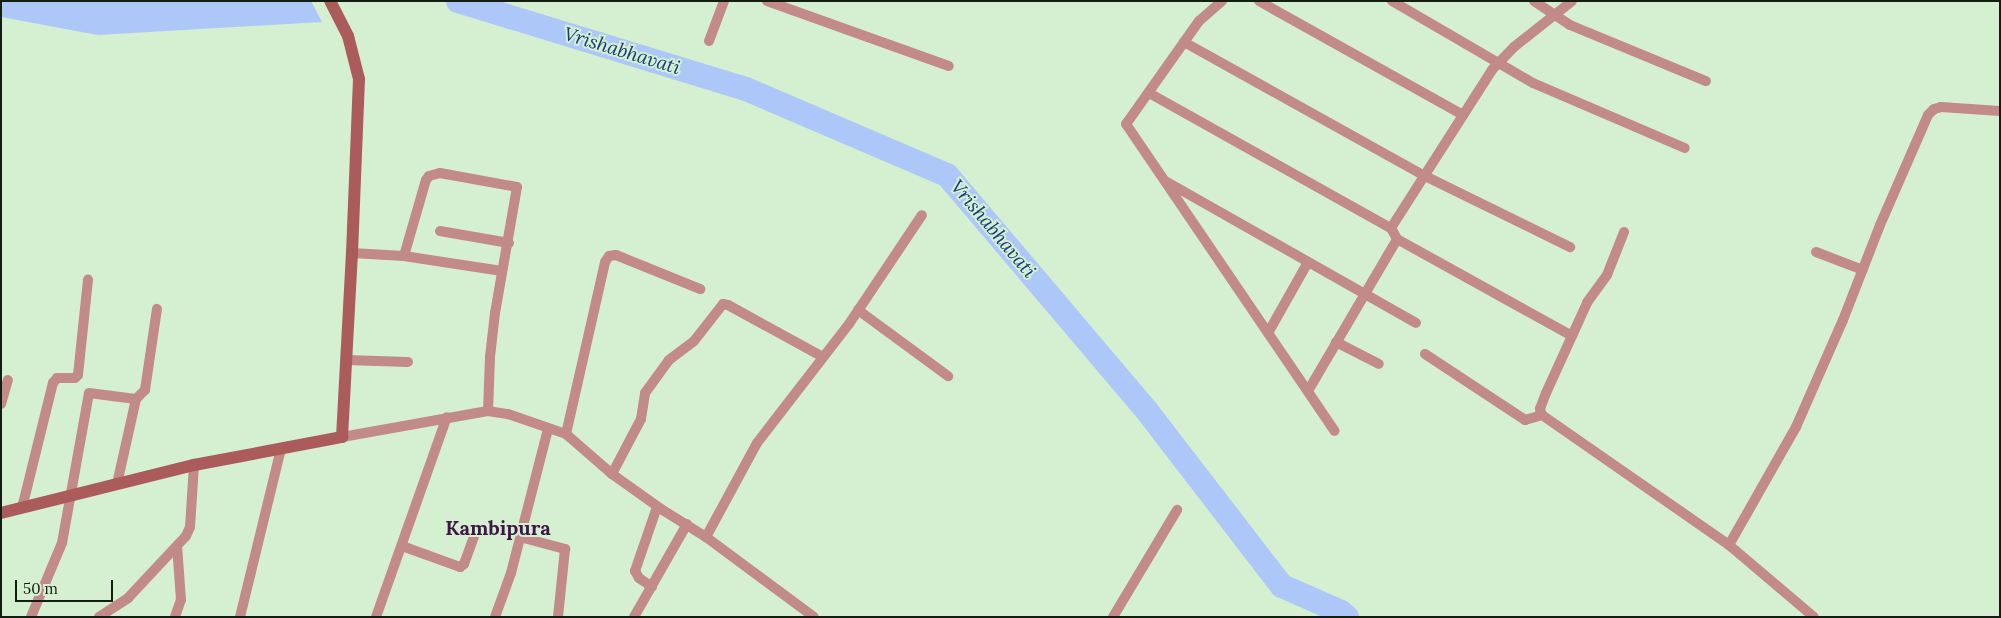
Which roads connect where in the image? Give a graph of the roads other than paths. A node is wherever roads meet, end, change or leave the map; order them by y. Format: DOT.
graph roads {
  1 [pos="330,1"];
  2 [pos="724,1"];
  3 [pos="767,1"];
  4 [pos="1222,1"];
  5 [pos="1259,1"];
  6 [pos="1392,1"];
  7 [pos="1534,1"];
  8 [pos="1572,1"];
  9 [pos="1554,16"];
  10 [pos="709,41"];
  11 [pos="1184,42"];
  12 [pos="1499,62"];
  13 [pos="949,66"];
  14 [pos="1706,81"];
  15 [pos="1148,92"];
  16 [pos="2000,111"];
  17 [pos="1463,115"];
  18 [pos="1685,148"];
  19 [pos="1423,175"];
  20 [pos="1164,179"];
  21 [pos="922,215"];
  22 [pos="1391,228"];
  23 [pos="440,231"];
  24 [pos="1624,232"];
  25 [pos="1397,238"];
  26 [pos="509,243"];
  27 [pos="1570,247"];
  28 [pos="1816,252"];
  29 [pos="352,253"];
  30 [pos="404,256"];
  31 [pos="1308,262"];
  32 [pos="1863,270"];
  33 [pos="502,271"];
  34 [pos="88,280"];
  35 [pos="700,289"];
  36 [pos="1364,294"];
  37 [pos="157,309"];
  38 [pos="858,310"];
  39 [pos="1416,323"];
  40 [pos="1268,333"];
  41 [pos="1572,336"];
  42 [pos="1336,342"];
  43 [pos="1425,354"];
  44 [pos="823,358"];
  45 [pos="346,360"];
  46 [pos="408,362"];
  47 [pos="1379,364"];
  48 [pos="948,376"];
  49 [pos="8,380"];
  50 [pos="1308,391"];
  51 [pos="136,399"];
  52 [pos="1,404"];
  53 [pos="488,411"];
  54 [pos="1542,415"];
  55 [pos="446,417"];
  56 [pos="548,429"];
  57 [pos="1335,431"];
  58 [pos="566,434"];
  59 [pos="342,437"];
  60 [pos="280,449"];
  61 [pos="194,465"];
  62 [pos="612,474"];
  63 [pos="117,484"];
  64 [pos="70,496"];
  65 [pos="657,507"];
  66 [pos="22,508"];
  67 [pos="1177,510"];
  68 [pos="1,513"];
  69 [pos="687,524"];
  70 [pos="474,537"];
  71 [pos="520,537"];
  72 [pos="706,537"];
  73 [pos="1729,545"];
  74 [pos="177,546"];
  75 [pos="402,546"];
  76 [pos="652,587"];
  77 [pos="807,615"];
  78 [pos="30,617"];
  79 [pos="99,617"];
  80 [pos="175,617"];
  81 [pos="240,617"];
  82 [pos="376,617"];
  83 [pos="495,617"];
  84 [pos="558,617"];
  85 [pos="634,617"];
  86 [pos="1113,617"];
  87 [pos="1814,617"];
  1 -- 29 [label="street"];
  2 -- 10 [label="street"];
  3 -- 13 [label="street"];
  4 -- 11 [label="street"];
  5 -- 17 [label="street"];
  6 -- 12 [label="street"];
  7 -- 9 [label="street"];
  8 -- 9 [label="street"];
  9 -- 12 [label="street"];
  9 -- 14 [label="street"];
  11 -- 15 [label="street"];
  11 -- 19 [label="street"];
  12 -- 17 [label="street"];
  12 -- 18 [label="street"];
  15 -- 20 [label="street"];
  15 -- 22 [label="street"];
  16 -- 32 [label="street"];
  17 -- 19 [label="street"];
  19 -- 22 [label="street"];
  19 -- 27 [label="street"];
  20 -- 31 [label="street"];
  20 -- 40 [label="street"];
  21 -- 38 [label="street"];
  22 -- 25 [label="street"];
  23 -- 26 [label="street"];
  24 -- 41 [label="street"];
  25 -- 36 [label="street"];
  25 -- 41 [label="street"];
  26 -- 30 [label="street"];
  26 -- 33 [label="street"];
  28 -- 32 [label="street"];
  29 -- 30 [label="street"];
  29 -- 45 [label="street"];
  30 -- 33 [label="street"];
  31 -- 36 [label="street"];
  31 -- 40 [label="street"];
  32 -- 73 [label="street"];
  33 -- 53 [label="street"];
  34 -- 66 [label="street"];
  35 -- 58 [label="street"];
  36 -- 39 [label="street"];
  36 -- 42 [label="street"];
  37 -- 51 [label="street"];
  38 -- 44 [label="street"];
  38 -- 48 [label="street"];
  40 -- 50 [label="street"];
  41 -- 54 [label="street"];
  42 -- 47 [label="street"];
  42 -- 50 [label="street"];
  43 -- 54 [label="street"];
  44 -- 62 [label="street"];
  44 -- 72 [label="street"];
  45 -- 46 [label="street"];
  45 -- 59 [label="street"];
  49 -- 52 [label="street"];
  50 -- 57 [label="street"];
  51 -- 63 [label="street"];
  51 -- 64 [label="street"];
  53 -- 55 [label="street"];
  53 -- 56 [label="street"];
  54 -- 73 [label="street"];
  55 -- 59 [label="street"];
  55 -- 75 [label="street"];
  56 -- 58 [label="street"];
  56 -- 71 [label="street"];
  58 -- 62 [label="street"];
  59 -- 60 [label="street"];
  60 -- 61 [label="street"];
  60 -- 81 [label="street"];
  61 -- 63 [label="street"];
  61 -- 74 [label="street"];
  62 -- 65 [label="street"];
  63 -- 64 [label="street"];
  64 -- 66 [label="street"];
  64 -- 78 [label="street"];
  65 -- 69 [label="street"];
  65 -- 76 [label="street"];
  66 -- 68 [label="street"];
  67 -- 86 [label="street"];
  69 -- 72 [label="street"];
  69 -- 76 [label="street"];
  70 -- 75 [label="street"];
  71 -- 83 [label="street"];
  71 -- 84 [label="street"];
  72 -- 77 [label="street"];
  73 -- 87 [label="street"];
  74 -- 79 [label="street"];
  74 -- 80 [label="street"];
  75 -- 82 [label="street"];
  76 -- 85 [label="street"];
}
